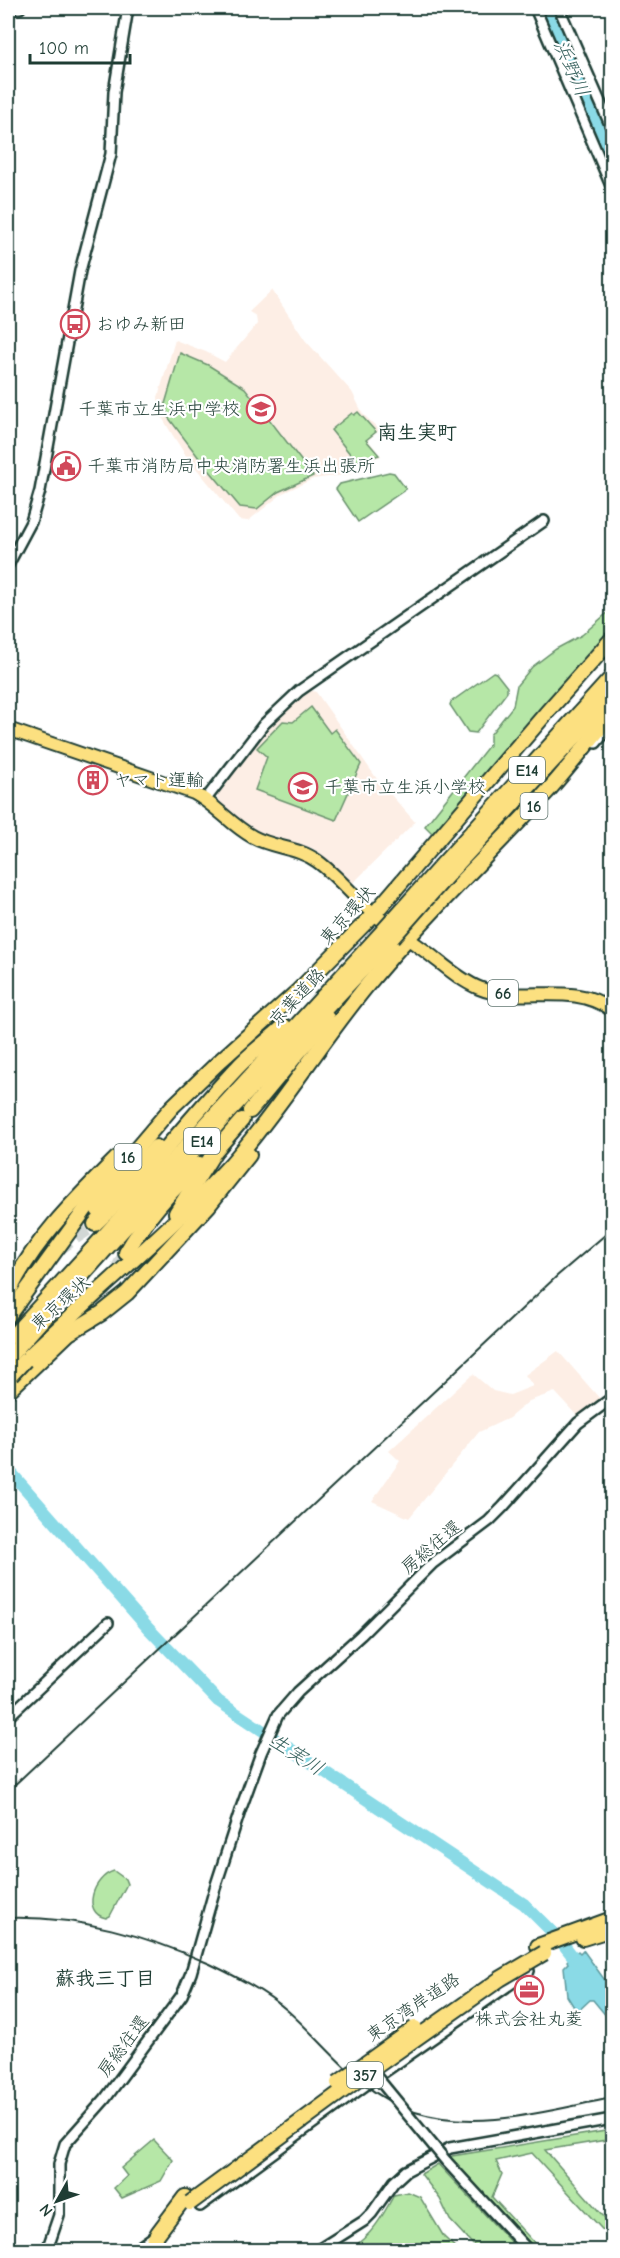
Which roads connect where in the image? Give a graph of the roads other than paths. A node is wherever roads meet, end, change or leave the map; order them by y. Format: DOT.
graph roads {
  1 [pos="20,8"];
  2 [pos="128,8"];
  3 [pos="535,8"];
  4 [pos="559,8"];
  5 [pos="8,9"];
  6 [pos="612,129"];
  7 [pos="612,188"];
  8 [pos="544,521"];
  9 [pos="8,565"];
  10 [pos="612,639"];
  11 [pos="612,677"];
  12 [pos="612,697"];
  13 [pos="612,714"];
  14 [pos="612,724"];
  15 [pos="8,729"];
  16 [pos="547,792"];
  17 [pos="206,799"];
  18 [pos="446,868"];
  19 [pos="374,914"];
  20 [pos="388,934"];
  21 [pos="408,938"];
  22 [pos="372,942"];
  23 [pos="369,961"];
  24 [pos="612,1010"];
  25 [pos="294,1085"];
  26 [pos="172,1107"];
  27 [pos="182,1128"];
  28 [pos="215,1151"];
  29 [pos="95,1224"];
  30 [pos="126,1253"];
  31 [pos="41,1260"];
  32 [pos="126,1268"];
  33 [pos="8,1294"];
  34 [pos="98,1304"];
  35 [pos="10,1308"];
  36 [pos="92,1318"];
  37 [pos="9,1349"];
  38 [pos="26,1366"];
  39 [pos="8,1378"];
  40 [pos="8,1391"];
  41 [pos="612,1398"];
  42 [pos="108,1623"];
  43 [pos="8,1718"];
  44 [pos="612,1919"];
  45 [pos="612,1929"];
  46 [pos="578,1935"];
  47 [pos="528,1971"];
  48 [pos="368,2066"];
  49 [pos="612,2120"];
  50 [pos="192,2202"];
  51 [pos="171,2226"];
  52 [pos="158,2233"];
  53 [pos="47,2250"];
  54 [pos="135,2250"];
  55 [pos="148,2250"];
  56 [pos="157,2250"];
  57 [pos="318,2250"];
  58 [pos="528,2250"];
  1 -- 5 [label="street"];
  2 -- 9 [label="street"];
  3 -- 7 [label="street"];
  4 -- 6 [label="street"];
  8 -- 17 [label="street"];
  10 -- 19 [label="highway, 東京環状 / 16"];
  11 -- 18 [label="highway, 京葉道路 / E14"];
  12 -- 18 [label="highway, 京葉道路 / E14"];
  13 -- 16 [label="highway, 東京環状 / 16"];
  14 -- 16 [label="street"];
  15 -- 17 [label="main road, 66"];
  16 -- 21 [label="highway, 東京環状 / 16"];
  17 -- 19 [label="main road, 66"];
  18 -- 20 [label="highway, 京葉道路 / E14, bridge"];
  19 -- 21 [label="main road, 66"];
  19 -- 26 [label="highway, 東京環状 / 16"];
  20 -- 22 [label="highway, 京葉道路 / E14"];
  20 -- 23 [label="highway, 京葉道路 / E14"];
  21 -- 24 [label="main road, 66"];
  21 -- 25 [label="highway, 東京環状 / 16"];
  22 -- 27 [label="highway"];
  22 -- 37 [label="highway, 京葉道路 / E14"];
  23 -- 28 [label="highway"];
  23 -- 37 [label="highway, 京葉道路 / E14"];
  25 -- 32 [label="highway, 東京環状 / 16"];
  25 -- 36 [label="highway"];
  26 -- 33 [label="highway"];
  26 -- 35 [label="highway, 東京環状 / 16"];
  27 -- 29 [label="highway"];
  27 -- 35 [label="highway"];
  28 -- 30 [label="highway"];
  28 -- 32 [label="highway"];
  31 -- 35 [label="highway"];
  32 -- 38 [label="highway, 東京環状 / 16"];
  34 -- 36 [label="highway"];
  36 -- 38 [label="highway"];
  37 -- 38 [label="street"];
  38 -- 39 [label="highway, 東京環状 / 16, bridge"];
  38 -- 40 [label="highway"];
  41 -- 53 [label="street, 房総往還"];
  42 -- 43 [label="street"];
  44 -- 46 [label="highway, 東京湾岸道路 / 357"];
  45 -- 46 [label="highway, 東京湾岸道路 / 357"];
  46 -- 48 [label="highway, 東京湾岸道路 / 357, bridge"];
  46 -- 48 [label="highway, 東京湾岸道路 / 357, bridge"];
  47 -- 50 [label="street"];
  48 -- 50 [label="highway, 東京湾岸道路 / 357, bridge"];
  48 -- 58 [label="street, bridge"];
  49 -- 57 [label="street"];
  50 -- 51 [label="highway, 東京湾岸道路 / 357"];
  50 -- 52 [label="highway, 東京湾岸道路 / 357"];
  51 -- 52 [label="street"];
  51 -- 56 [label="highway, 東京湾岸道路 / 357"];
  52 -- 54 [label="street"];
  52 -- 55 [label="highway, 東京湾岸道路 / 357"];
}
